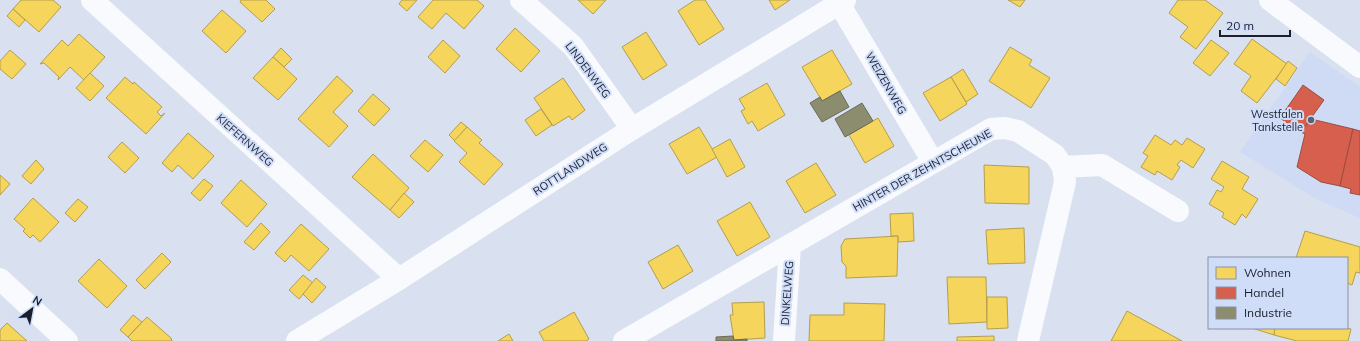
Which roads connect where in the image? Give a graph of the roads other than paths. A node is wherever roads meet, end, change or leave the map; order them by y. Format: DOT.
graph roads {
  1 [pos="92,0"];
  2 [pos="521,0"];
  3 [pos="1270,0"];
  4 [pos="841,1"];
  5 [pos="1360,67"];
  6 [pos="632,129"];
  7 [pos="933,162"];
  8 [pos="1063,167"];
  9 [pos="1178,211"];
  10 [pos="790,245"];
  11 [pos="0,279"];
  12 [pos="399,279"];
  13 [pos="67,341"];
  14 [pos="297,341"];
  15 [pos="624,341"];
  16 [pos="784,341"];
  17 [pos="1028,341"];
  1 -- 12 [label="street, KIEFERNWEG"];
  2 -- 6 [label="street, LINDENWEG"];
  3 -- 5 [label="street"];
  4 -- 6 [label="street, ROTTLANDWEG"];
  4 -- 7 [label="street, WEIZENWEG"];
  6 -- 12 [label="street, ROTTLANDWEG"];
  7 -- 8 [label="street, HINTER DER ZEHNTSCHEUNE"];
  7 -- 10 [label="street, HINTER DER ZEHNTSCHEUNE"];
  8 -- 9 [label="street"];
  8 -- 17 [label="street"];
  10 -- 15 [label="street, HINTER DER ZEHNTSCHEUNE"];
  10 -- 16 [label="street, DINKELWEG"];
  11 -- 13 [label="street"];
  12 -- 14 [label="street, ROTTLANDWEG"];
}
